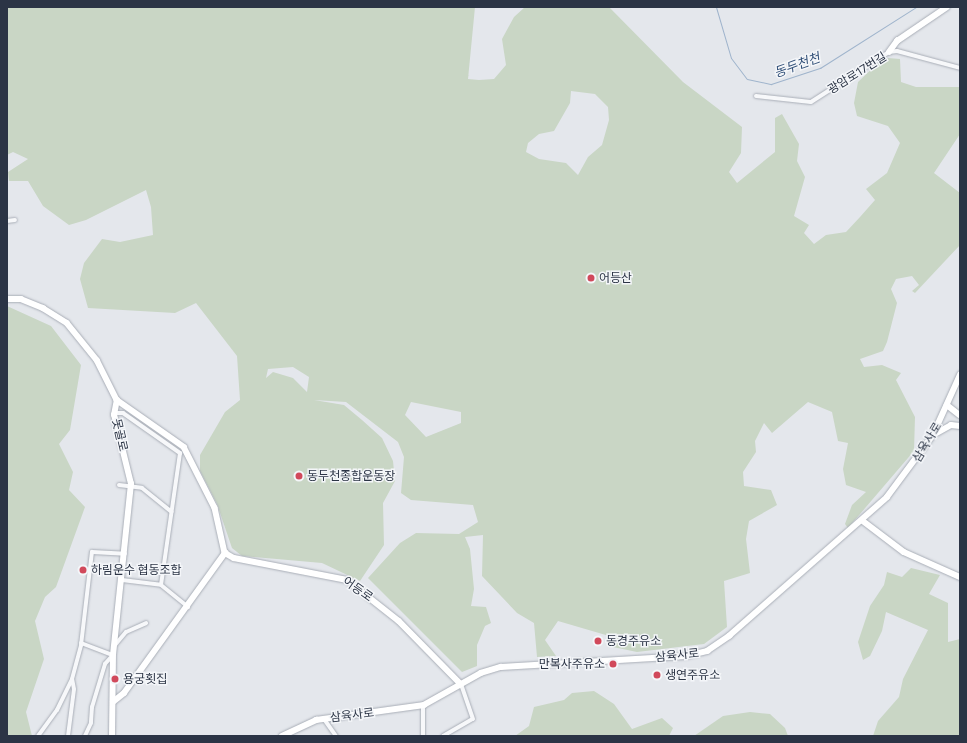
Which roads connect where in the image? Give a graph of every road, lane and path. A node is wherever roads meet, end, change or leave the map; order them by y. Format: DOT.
graph roads {
  1 [pos="944,8"];
  2 [pos="889,52"];
  3 [pos="960,68"];
  4 [pos="756,96"];
  5 [pos="15,220"];
  6 [pos="7,221"];
  7 [pos="7,299"];
  8 [pos="960,375"];
  9 [pos="117,400"];
  10 [pos="947,405"];
  11 [pos="115,413"];
  12 [pos="960,416"];
  13 [pos="960,426"];
  14 [pos="933,435"];
  15 [pos="119,485"];
  16 [pos="131,486"];
  17 [pos="172,512"];
  18 [pos="863,521"];
  19 [pos="225,552"];
  20 [pos="125,554"];
  21 [pos="960,577"];
  22 [pos="122,580"];
  23 [pos="161,586"];
  24 [pos="188,607"];
  25 [pos="146,623"];
  26 [pos="81,643"];
  27 [pos="115,645"];
  28 [pos="113,655"];
  29 [pos="72,679"];
  30 [pos="461,684"];
  31 [pos="113,702"];
  32 [pos="423,705"];
  33 [pos="324,719"];
  34 [pos="38,736"];
  35 [pos="68,736"];
  36 [pos="85,736"];
  37 [pos="112,736"];
  38 [pos="282,736"];
  39 [pos="336,736"];
  40 [pos="423,736"];
  41 [pos="443,736"];
  1 -- 2 [label="street"];
  2 -- 3 [label="street, 광암로17번길"];
  2 -- 4 [label="street, 광암로17번길"];
  5 -- 6 [label="street"];
  7 -- 9 [label="street"];
  8 -- 10 [label="street, 삼육사로"];
  9 -- 11 [label="street, 못골로"];
  9 -- 19 [label="street"];
  10 -- 12 [label="street"];
  10 -- 14 [label="street, 삼육사로"];
  11 -- 16 [label="street, 못골로"];
  11 -- 17 [label="street"];
  13 -- 14 [label="street"];
  14 -- 18 [label="street, 삼육사로"];
  15 -- 16 [label="street"];
  16 -- 17 [label="street"];
  16 -- 20 [label="street, 못골로"];
  17 -- 23 [label="street"];
  18 -- 21 [label="street"];
  18 -- 30 [label="street, 삼육사로"];
  19 -- 24 [label="street"];
  19 -- 30 [label="street, 어등로"];
  20 -- 22 [label="street, 못골로"];
  20 -- 26 [label="street"];
  22 -- 23 [label="street"];
  22 -- 27 [label="street, 못골로"];
  23 -- 24 [label="street"];
  24 -- 31 [label="street"];
  25 -- 27 [label="street"];
  26 -- 28 [label="street"];
  26 -- 29 [label="street"];
  27 -- 28 [label="street, 못골로"];
  28 -- 31 [label="street, 못골로"];
  28 -- 36 [label="street"];
  29 -- 34 [label="street"];
  29 -- 35 [label="street"];
  30 -- 32 [label="street, 삼육사로"];
  30 -- 41 [label="street"];
  31 -- 37 [label="street, 못골로"];
  32 -- 33 [label="street, 삼육사로"];
  32 -- 40 [label="street"];
  33 -- 38 [label="street, 삼육사로"];
  33 -- 39 [label="street"];
}
